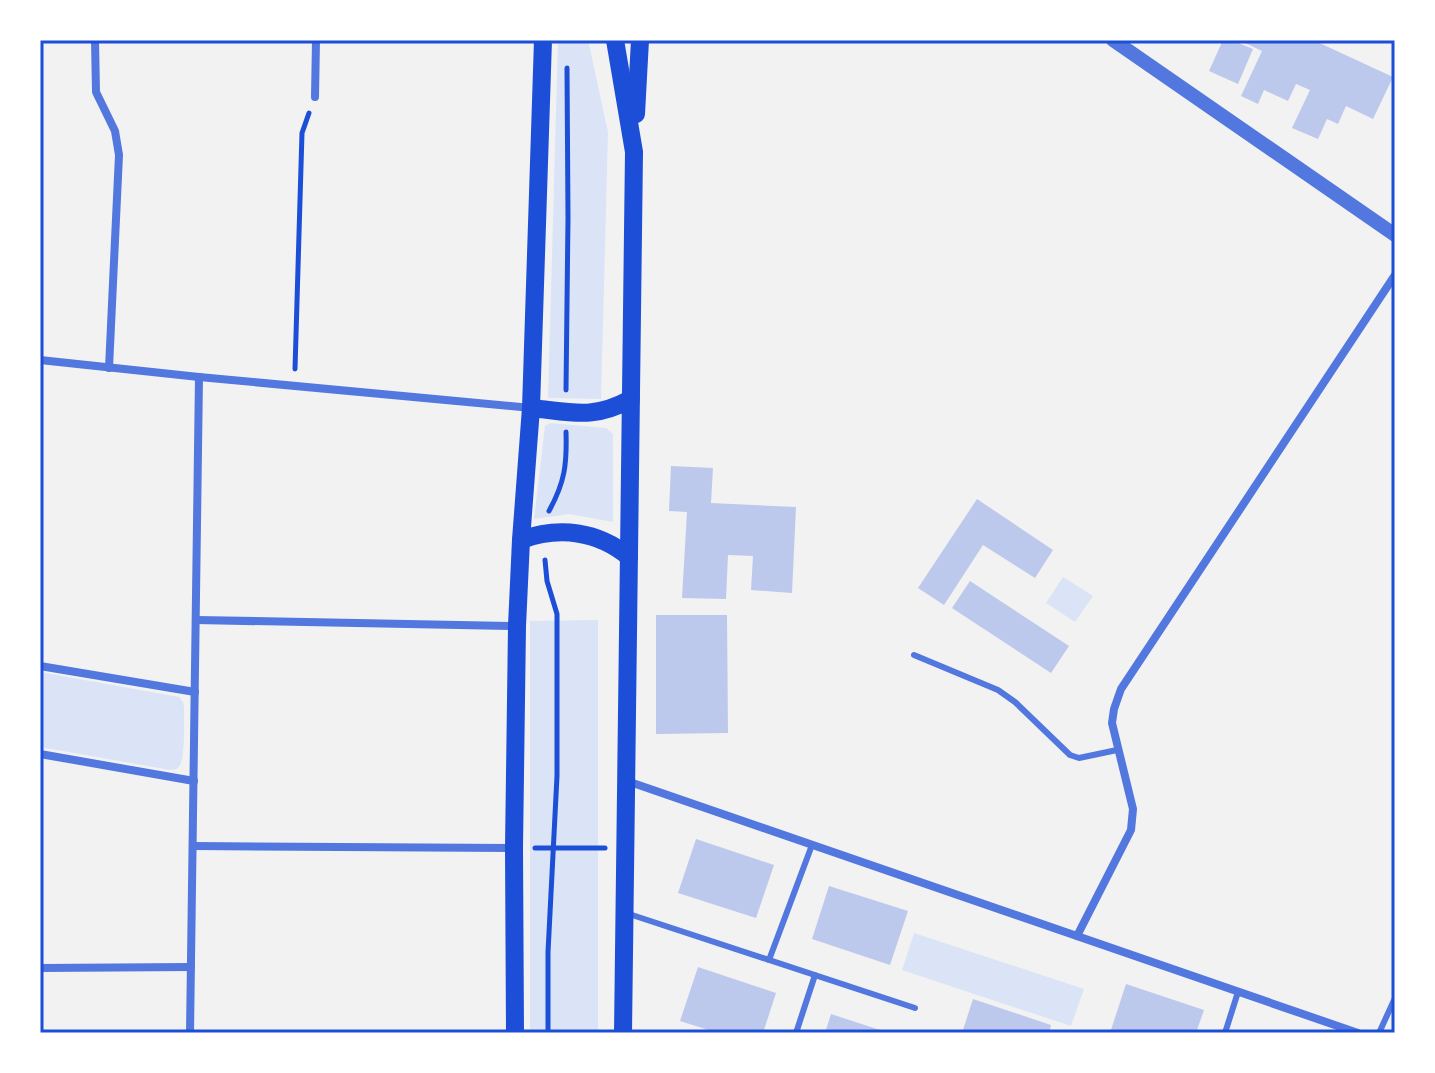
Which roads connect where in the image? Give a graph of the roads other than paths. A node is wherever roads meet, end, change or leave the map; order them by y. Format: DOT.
graph roads {
  1 [pos="95,40"];
  2 [pos="316,40"];
  3 [pos="543,40"];
  4 [pos="615,40"];
  5 [pos="640,40"];
  6 [pos="1113,40"];
  7 [pos="315,97"];
  8 [pos="634,152"];
  9 [pos="1395,235"];
  10 [pos="1395,275"];
  11 [pos="40,360"];
  12 [pos="109,368"];
  13 [pos="199,377"];
  14 [pos="631,399"];
  15 [pos="531,408"];
  16 [pos="521,540"];
  17 [pos="629,557"];
  18 [pos="196,620"];
  19 [pos="517,626"];
  20 [pos="914,655"];
  21 [pos="40,666"];
  22 [pos="195,692"];
  23 [pos="1117,750"];
  24 [pos="40,754"];
  25 [pos="194,781"];
  26 [pos="626,781"];
  27 [pos="812,845"];
  28 [pos="193,846"];
  29 [pos="514,848"];
  30 [pos="625,912"];
  31 [pos="1077,936"];
  32 [pos="769,960"];
  33 [pos="191,967"];
  34 [pos="40,968"];
  35 [pos="815,975"];
  36 [pos="1238,992"];
  37 [pos="1395,998"];
  38 [pos="915,1008"];
  39 [pos="190,1033"];
  40 [pos="515,1033"];
  41 [pos="623,1033"];
  42 [pos="796,1033"];
  43 [pos="1225,1033"];
  44 [pos="1358,1033"];
  45 [pos="1379,1033"];
  1 -- 12 [label="street"];
  2 -- 7 [label="street"];
  3 -- 15 [label="main road"];
  4 -- 8 [label="main road"];
  5 -- 8 [label="main road"];
  6 -- 9 [label="street"];
  8 -- 14 [label="main road"];
  10 -- 23 [label="street"];
  11 -- 12 [label="street"];
  12 -- 13 [label="street"];
  13 -- 15 [label="street"];
  13 -- 18 [label="street"];
  14 -- 15 [label="main road"];
  14 -- 17 [label="main road"];
  15 -- 16 [label="main road"];
  16 -- 17 [label="main road"];
  16 -- 19 [label="main road"];
  17 -- 26 [label="main road"];
  18 -- 19 [label="street"];
  18 -- 22 [label="street"];
  19 -- 29 [label="main road"];
  20 -- 23 [label="lane"];
  21 -- 22 [label="street"];
  22 -- 25 [label="street"];
  23 -- 31 [label="street"];
  24 -- 25 [label="street"];
  25 -- 28 [label="street"];
  26 -- 27 [label="street"];
  26 -- 30 [label="main road"];
  27 -- 31 [label="street"];
  27 -- 32 [label="lane"];
  28 -- 29 [label="street"];
  28 -- 33 [label="street"];
  29 -- 40 [label="main road"];
  30 -- 32 [label="lane"];
  30 -- 41 [label="main road"];
  31 -- 36 [label="street"];
  32 -- 35 [label="lane"];
  33 -- 34 [label="street"];
  33 -- 39 [label="street"];
  35 -- 38 [label="lane"];
  35 -- 42 [label="lane"];
  36 -- 43 [label="lane"];
  36 -- 44 [label="street"];
  37 -- 45 [label="lane"];
}
